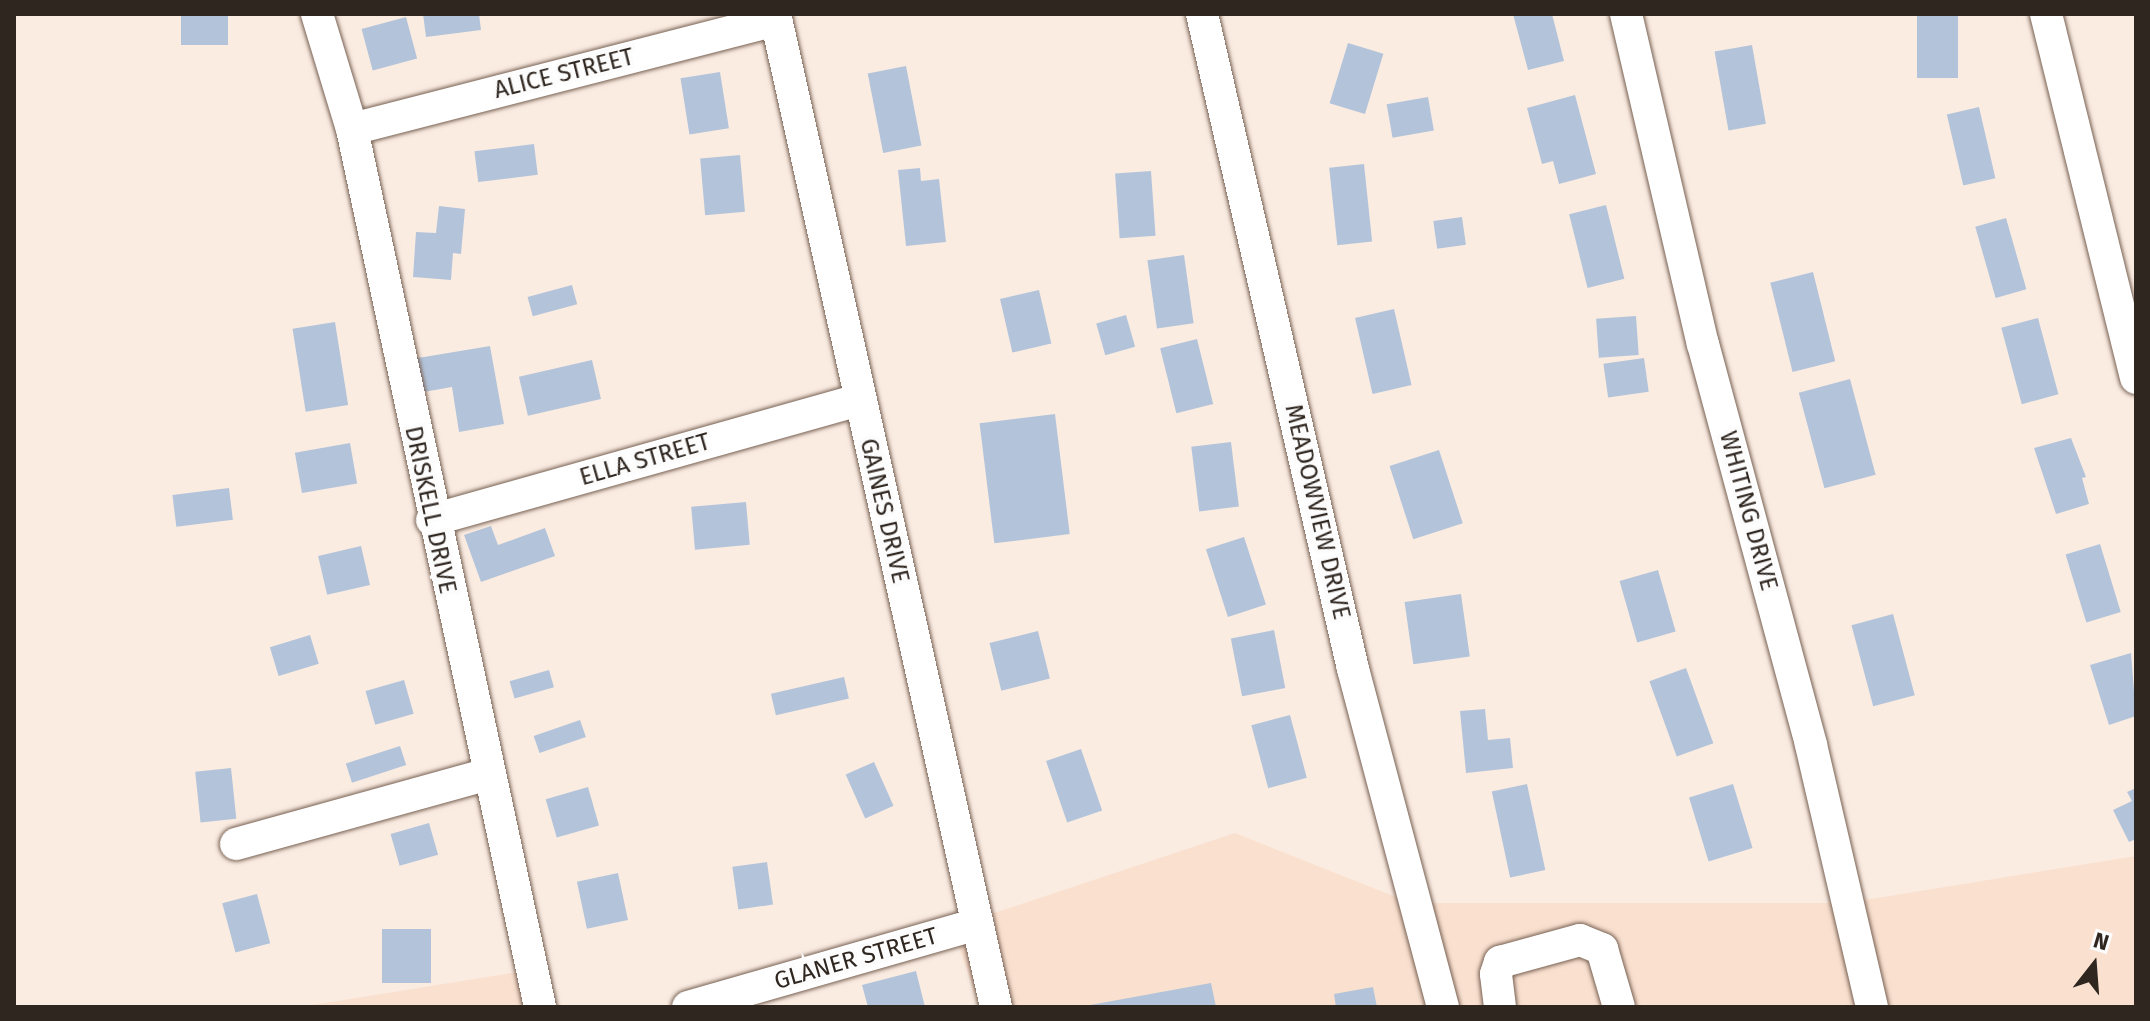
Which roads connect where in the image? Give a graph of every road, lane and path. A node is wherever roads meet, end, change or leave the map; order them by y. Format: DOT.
graph roads {
  1 [pos="317,14"];
  2 [pos="1202,14"];
  3 [pos="1626,14"];
  4 [pos="2046,14"];
  5 [pos="775,17"];
  6 [pos="352,129"];
  7 [pos="2136,378"];
  8 [pos="859,400"];
  9 [pos="432,520"];
  10 [pos="488,774"];
  11 [pos="236,844"];
  12 [pos="977,924"];
  13 [pos="540,1007"];
  14 [pos="688,1007"];
  15 [pos="996,1007"];
  16 [pos="1443,1007"];
  17 [pos="1500,1007"];
  18 [pos="1619,1007"];
  19 [pos="1872,1007"];
  1 -- 6 [label="street, DRISKELL DRIVE"];
  2 -- 16 [label="street, MEADOWVIEW DRIVE"];
  3 -- 19 [label="street, WHITING DRIVE"];
  4 -- 7 [label="street"];
  5 -- 6 [label="street, ALICE STREET"];
  5 -- 8 [label="street, GAINES DRIVE"];
  6 -- 9 [label="street, DRISKELL DRIVE"];
  8 -- 9 [label="street, ELLA STREET"];
  8 -- 12 [label="street, GAINES DRIVE"];
  9 -- 10 [label="street, DRISKELL DRIVE"];
  10 -- 11 [label="street"];
  10 -- 13 [label="street, DRISKELL DRIVE"];
  12 -- 14 [label="street, GLANER STREET"];
  12 -- 15 [label="street, GAINES DRIVE"];
  17 -- 18 [label="street"];
}
